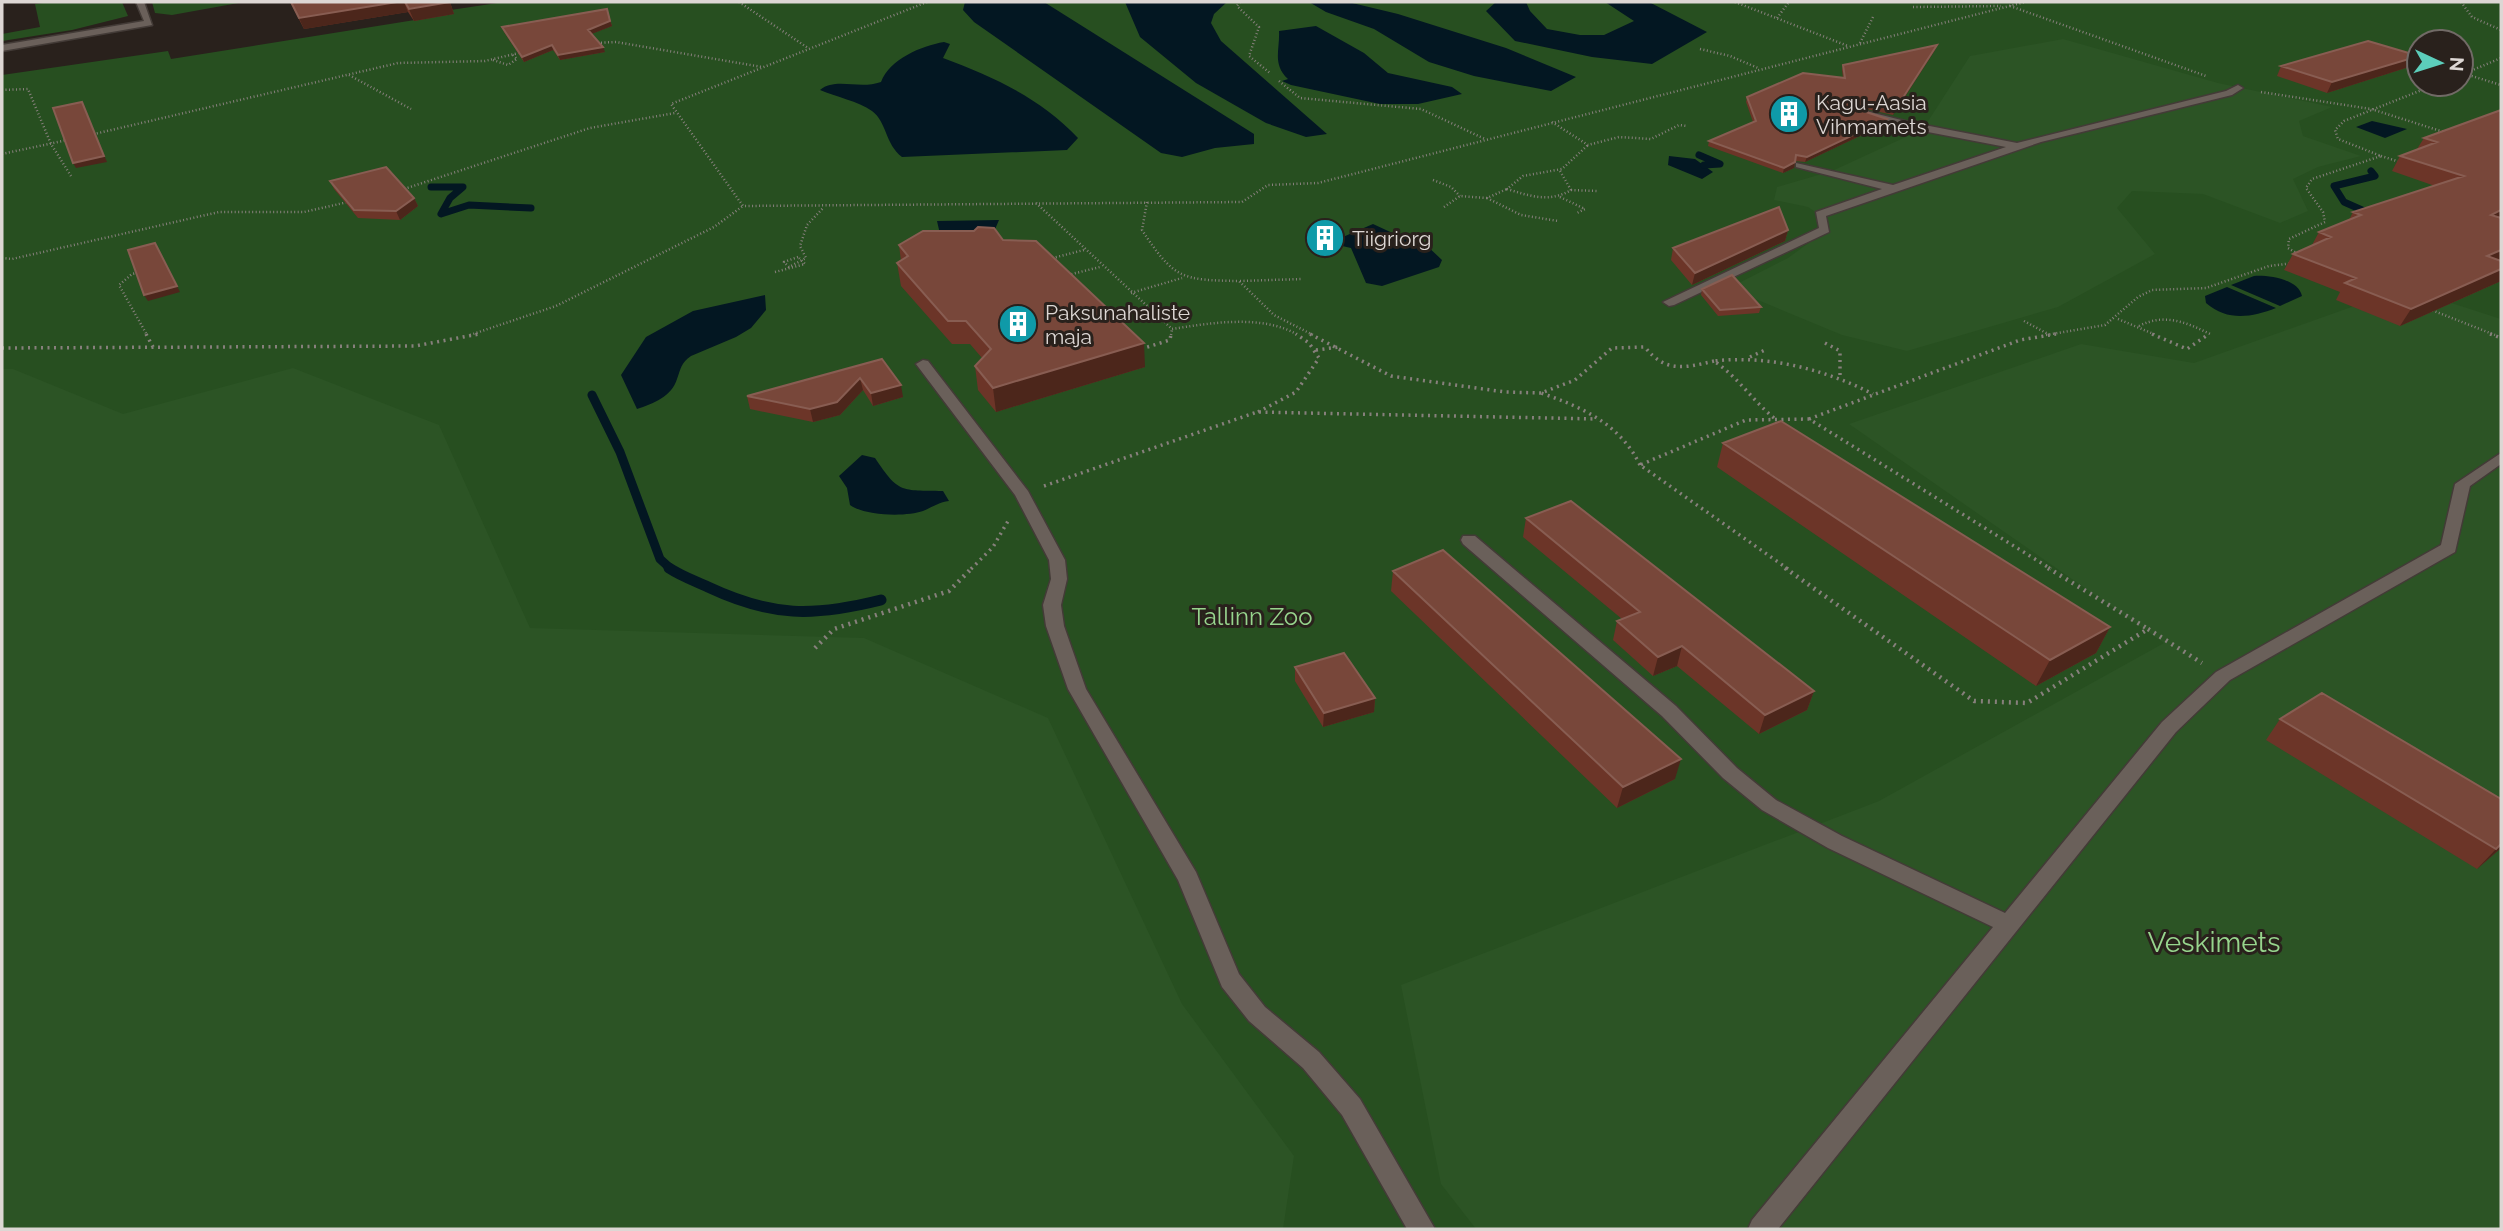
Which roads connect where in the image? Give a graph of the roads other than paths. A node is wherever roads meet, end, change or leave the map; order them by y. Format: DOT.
graph roads {
  1 [pos="140,2"];
  2 [pos="2,48"];
  3 [pos="2238,88"];
  4 [pos="1866,112"];
  5 [pos="2017,146"];
  6 [pos="1800,165"];
  7 [pos="1894,189"];
  8 [pos="1669,302"];
  9 [pos="923,364"];
  10 [pos="2501,457"];
  11 [pos="1469,540"];
  12 [pos="2009,925"];
  13 [pos="1422,1229"];
  14 [pos="1761,1229"];
  1 -- 2 [label="lane"];
  3 -- 5 [label="lane"];
  4 -- 5 [label="lane"];
  5 -- 7 [label="lane"];
  6 -- 7 [label="lane"];
  7 -- 8 [label="lane"];
  9 -- 13 [label="lane"];
  10 -- 12 [label="lane"];
  11 -- 12 [label="lane"];
  12 -- 14 [label="lane"];
}
